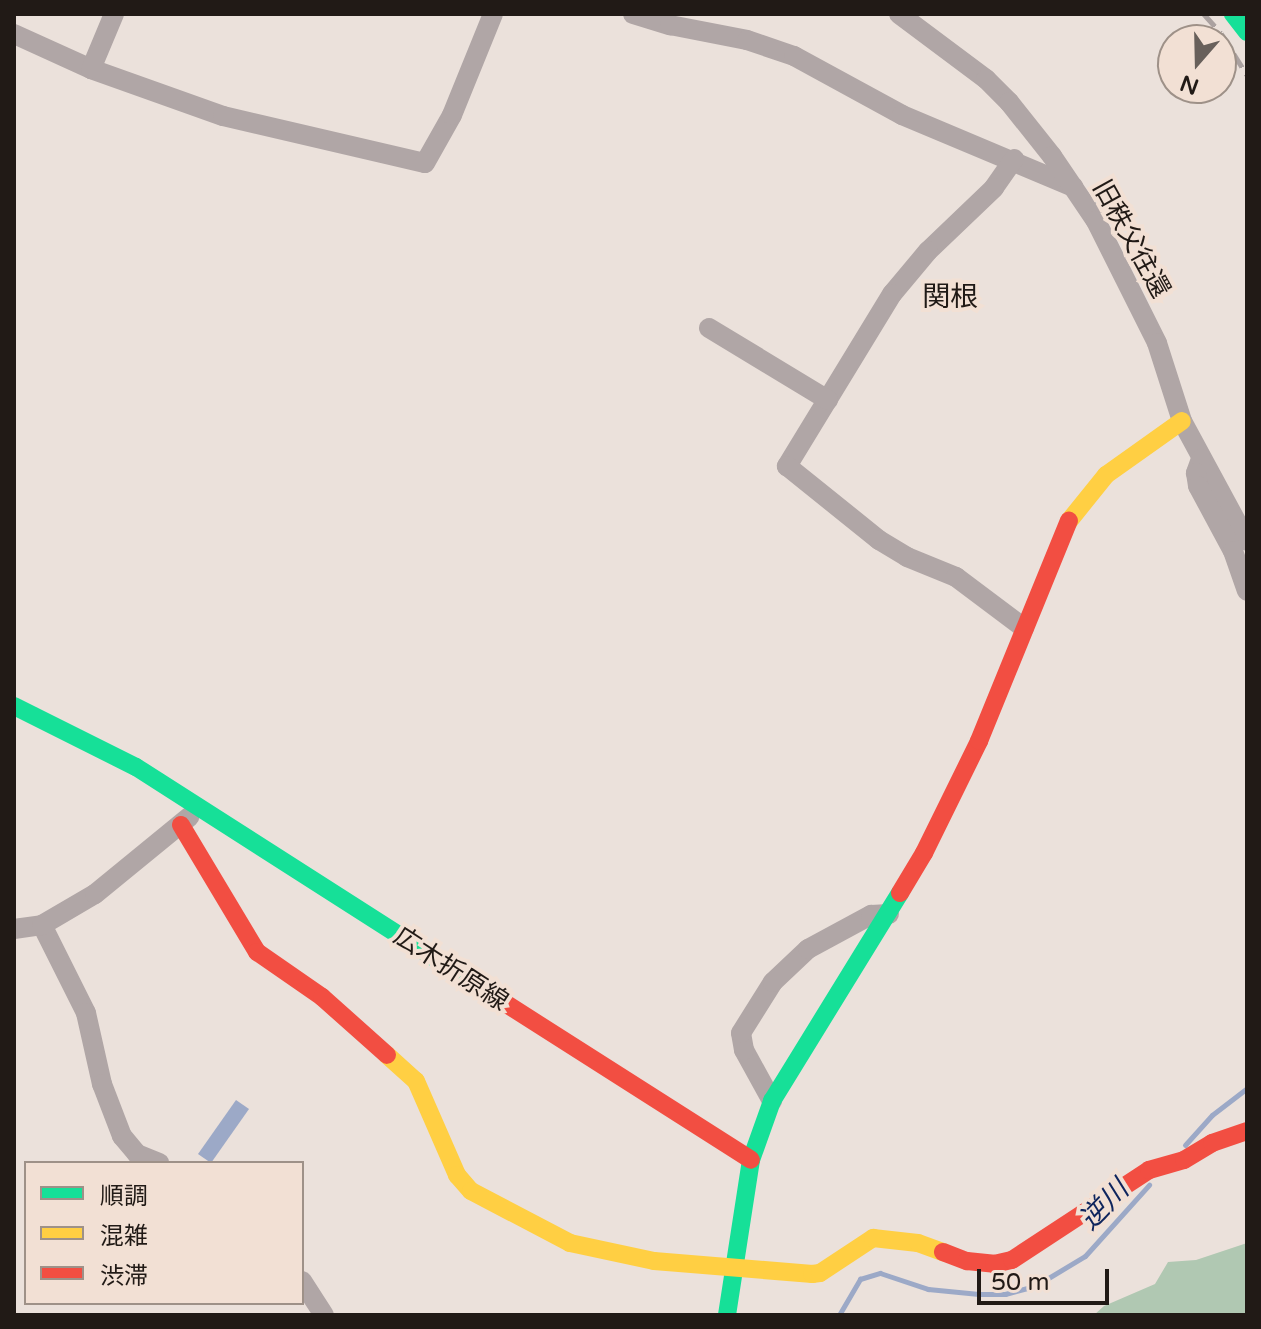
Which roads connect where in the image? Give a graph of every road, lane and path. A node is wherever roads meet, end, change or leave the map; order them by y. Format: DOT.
graph roads {
  1 [pos="114,14"];
  2 [pos="493,14"];
  3 [pos="633,14"];
  4 [pos="899,14"];
  5 [pos="1233,14"];
  6 [pos="1247,32"];
  7 [pos="14,34"];
  8 [pos="91,69"];
  9 [pos="1014,159"];
  10 [pos="1073,187"];
  11 [pos="709,328"];
  12 [pos="828,400"];
  13 [pos="1182,421"];
  14 [pos="1201,459"];
  15 [pos="1247,541"];
  16 [pos="1247,591"];
  17 [pos="1024,628"];
  18 [pos="14,706"];
  19 [pos="198,808"];
  20 [pos="181,825"];
  21 [pos="889,914"];
  22 [pos="42,925"];
  23 [pos="14,929"];
  24 [pos="772,1101"];
  25 [pos="1247,1131"];
  26 [pos="751,1160"];
  27 [pos="154,1161"];
  28 [pos="733,1266"];
  29 [pos="304,1284"];
  30 [pos="324,1315"];
  31 [pos="727,1315"];
  1 -- 8 [label="street"];
  2 -- 8 [label="street"];
  3 -- 9 [label="street"];
  4 -- 10 [label="street, 旧秩父往還"];
  5 -- 6 [label="main road"];
  7 -- 8 [label="street"];
  9 -- 10 [label="street"];
  9 -- 12 [label="street"];
  10 -- 13 [label="street, 旧秩父往還"];
  11 -- 12 [label="street"];
  12 -- 17 [label="street"];
  13 -- 14 [label="street, 旧秩父往還"];
  13 -- 17 [label="main road"];
  14 -- 15 [label="street, 旧秩父往還"];
  14 -- 16 [label="street"];
  17 -- 21 [label="main road"];
  18 -- 19 [label="main road, 広木折原線"];
  19 -- 20 [label="street"];
  19 -- 26 [label="main road, 広木折原線"];
  20 -- 22 [label="street"];
  20 -- 28 [label="main road"];
  21 -- 24 [label="main road"];
  21 -- 24 [label="street"];
  22 -- 23 [label="street"];
  22 -- 27 [label="street"];
  24 -- 26 [label="main road"];
  25 -- 28 [label="main road"];
  26 -- 28 [label="main road"];
  28 -- 31 [label="main road"];
  29 -- 30 [label="street"];
}
